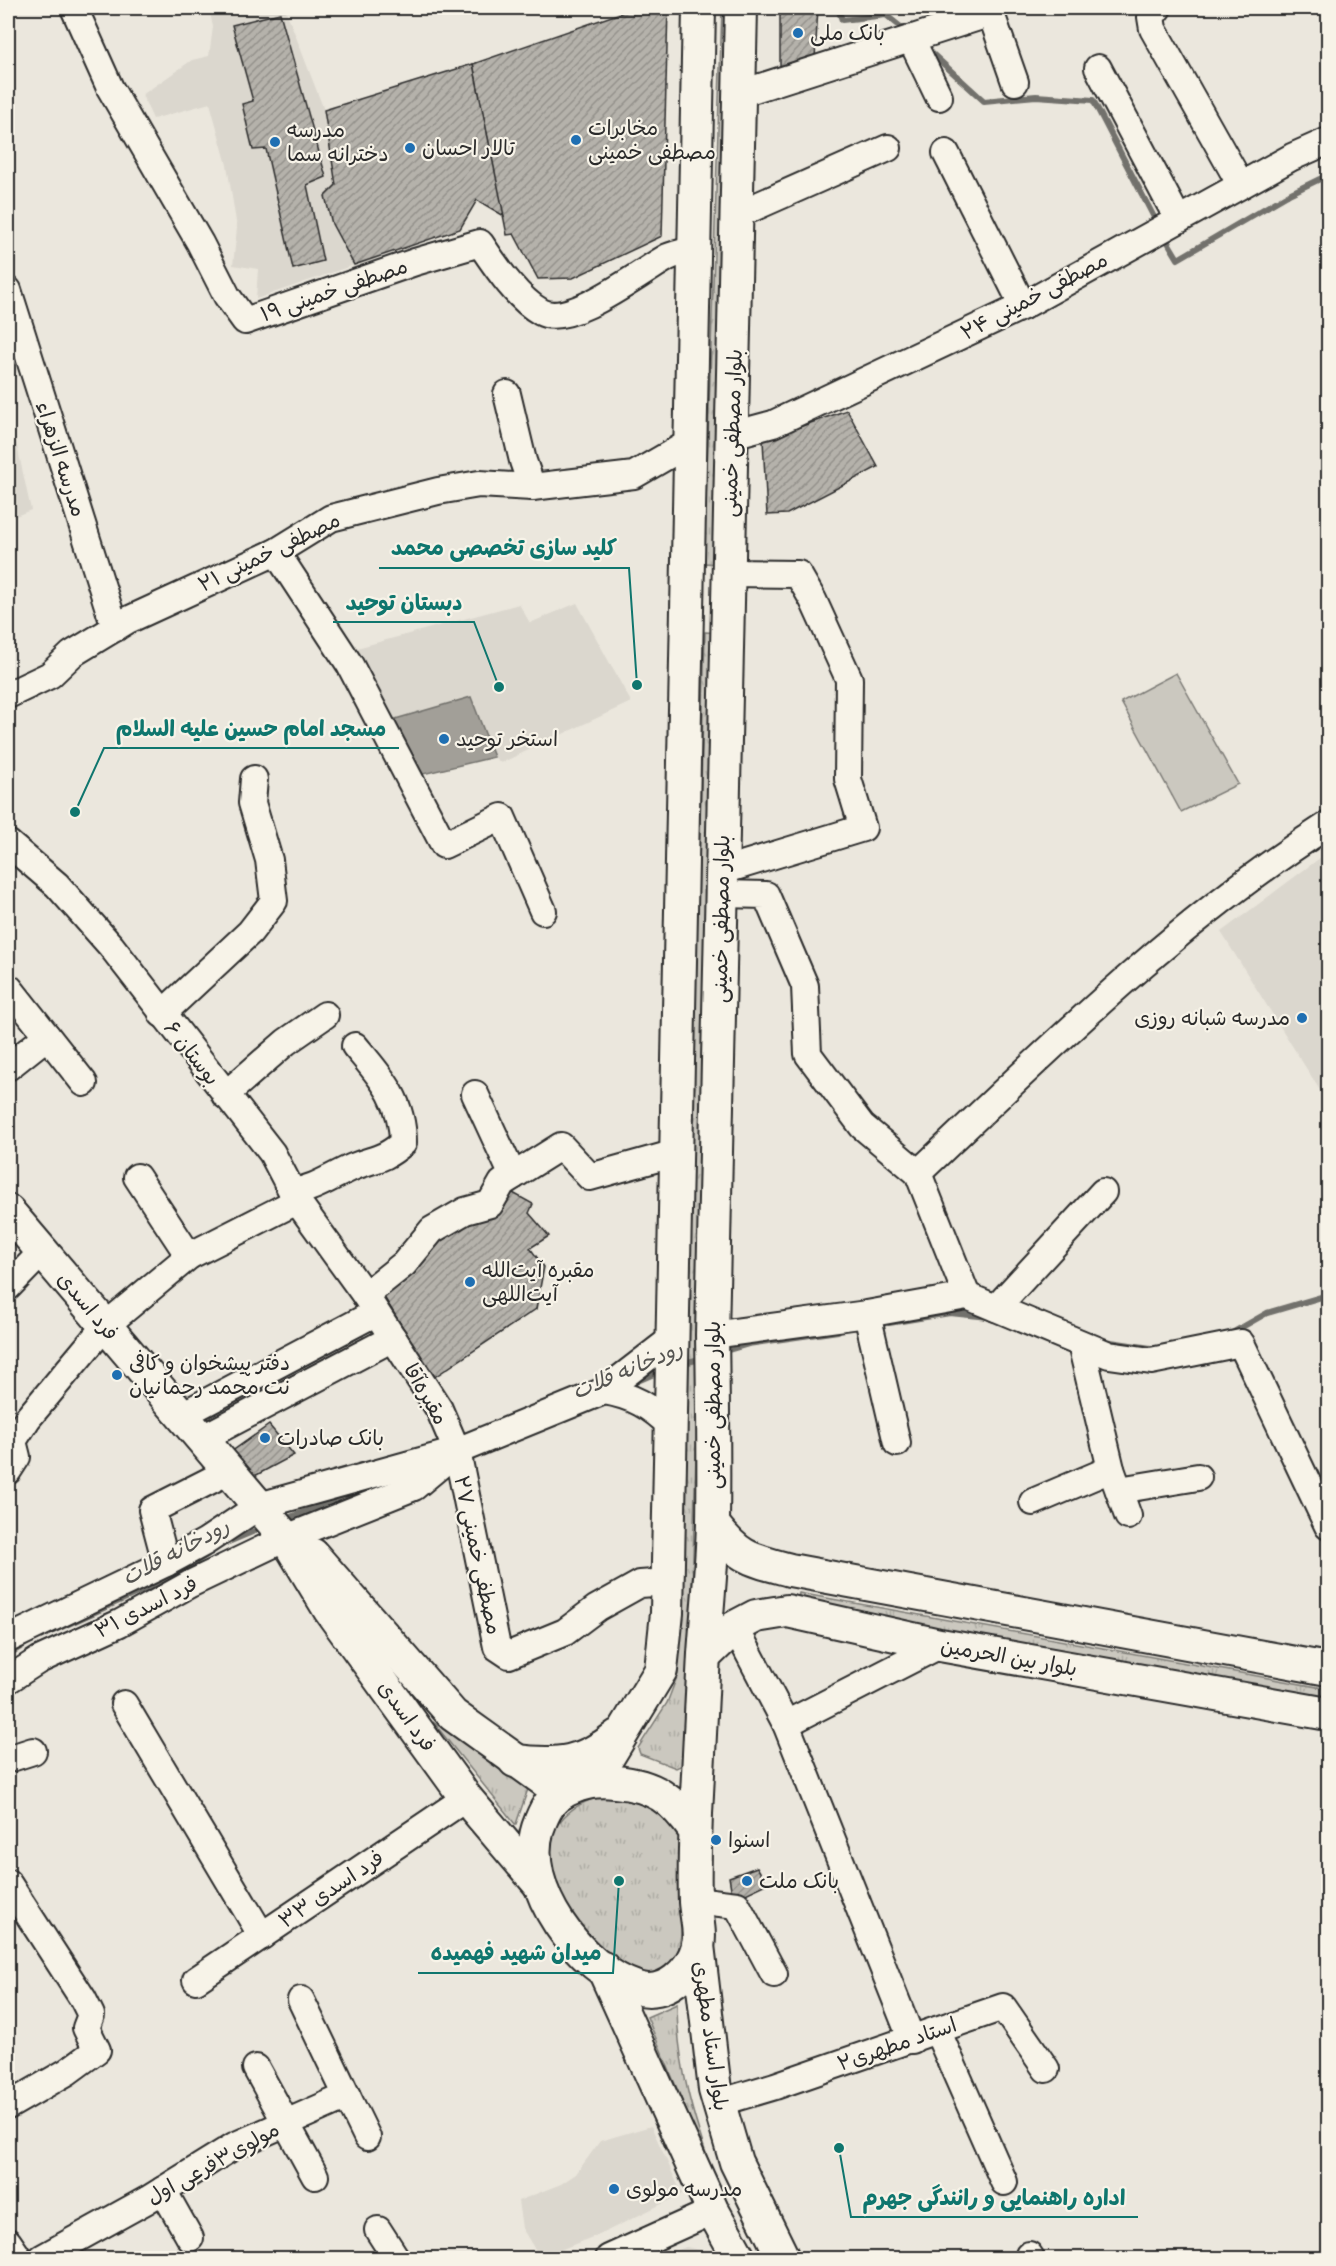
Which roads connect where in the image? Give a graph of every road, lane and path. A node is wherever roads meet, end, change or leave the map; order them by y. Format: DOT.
graph roads {
  1 [pos="74,8"];
  2 [pos="699,8"];
  3 [pos="741,8"];
  4 [pos="1158,8"];
  5 [pos="990,10"];
  6 [pos="911,39"];
  7 [pos="1098,68"];
  8 [pos="1015,82"];
  9 [pos="739,94"];
  10 [pos="939,97"];
  11 [pos="1329,141"];
  12 [pos="888,148"];
  13 [pos="946,153"];
  14 [pos="1241,185"];
  15 [pos="739,214"];
  16 [pos="1178,219"];
  17 [pos="695,250"];
  18 [pos="8,290"];
  19 [pos="1023,306"];
  20 [pos="507,394"];
  21 [pos="732,435"];
  22 [pos="691,442"];
  23 [pos="532,487"];
  24 [pos="276,552"];
  25 [pos="729,573"];
  26 [pos="687,603"];
  27 [pos="728,606"];
  28 [pos="115,628"];
  29 [pos="8,695"];
  30 [pos="254,779"];
  31 [pos="1329,825"];
  32 [pos="8,843"];
  33 [pos="722,883"];
  34 [pos="543,911"];
  35 [pos="10,989"];
  36 [pos="162,1014"];
  37 [pos="325,1015"];
  38 [pos="47,1036"];
  39 [pos="356,1046"];
  40 [pos="8,1067"];
  41 [pos="84,1083"];
  42 [pos="476,1094"];
  43 [pos="225,1095"];
  44 [pos="676,1153"];
  45 [pos="918,1173"];
  46 [pos="513,1176"];
  47 [pos="137,1177"];
  48 [pos="1103,1192"];
  49 [pos="295,1197"];
  50 [pos="8,1211"];
  51 [pos="42,1252"];
  52 [pos="189,1256"];
  53 [pos="8,1287"];
  54 [pos="967,1296"];
  55 [pos="363,1303"];
  56 [pos="996,1308"];
  57 [pos="867,1314"];
  58 [pos="105,1326"];
  59 [pos="712,1336"];
  60 [pos="673,1338"];
  61 [pos="383,1343"];
  62 [pos="1082,1344"];
  63 [pos="604,1391"];
  64 [pos="197,1425"];
  65 [pos="671,1425"];
  66 [pos="897,1443"];
  67 [pos="457,1451"];
  68 [pos="8,1471"];
  69 [pos="229,1471"];
  70 [pos="1198,1476"];
  71 [pos="1115,1480"];
  72 [pos="1033,1502"];
  73 [pos="259,1506"];
  74 [pos="1128,1516"];
  75 [pos="713,1524"];
  76 [pos="1329,1526"];
  77 [pos="286,1538"];
  78 [pos="166,1563"];
  79 [pos="790,1570"];
  80 [pos="668,1582"];
  81 [pos="787,1611"];
  82 [pos="735,1627"];
  83 [pos="8,1639"];
  84 [pos="940,1645"];
  85 [pos="704,1657"];
  86 [pos="1329,1669"];
  87 [pos="8,1680"];
  88 [pos="124,1704"];
  89 [pos="1329,1714"];
  90 [pos="786,1725"];
  91 [pos="627,1728"];
  92 [pos="33,1751"];
  93 [pos="8,1759"];
  94 [pos="514,1760"];
  95 [pos="594,1780"];
  96 [pos="562,1793"];
  97 [pos="466,1798"];
  98 [pos="695,1831"];
  99 [pos="8,1883"];
  100 [pos="540,1885"];
  101 [pos="695,1900"];
  102 [pos="262,1936"];
  103 [pos="698,1945"];
  104 [pos="603,1968"];
  105 [pos="774,1974"];
  106 [pos="196,1980"];
  107 [pos="301,2000"];
  108 [pos="937,2030"];
  109 [pos="912,2040"];
  110 [pos="256,2068"];
  111 [pos="1046,2069"];
  112 [pos="347,2096"];
  113 [pos="718,2103"];
  114 [pos="8,2106"];
  115 [pos="285,2122"];
  116 [pos="367,2138"];
  117 [pos="315,2176"];
  118 [pos="1004,2182"];
  119 [pos="163,2190"];
  120 [pos="713,2211"];
  121 [pos="378,2230"];
  122 [pos="190,2238"];
  123 [pos="8,2242"];
  124 [pos="19,2259"];
  125 [pos="42,2259"];
  126 [pos="396,2259"];
  127 [pos="609,2259"];
  128 [pos="739,2259"];
  129 [pos="783,2259"];
  1 -- 17 [label="street, مصطفی خمینی ۱۹"];
  2 -- 17 [label="main road, بلوار مصطفی خمینی"];
  3 -- 9 [label="main road, بلوار مصطفی خمینی"];
  4 -- 14 [label="street"];
  5 -- 6 [label="street"];
  5 -- 8 [label="street"];
  6 -- 9 [label="street"];
  6 -- 10 [label="street"];
  7 -- 16 [label="street"];
  9 -- 15 [label="main road, بلوار مصطفی خمینی"];
  11 -- 14 [label="street, مصطفی خمینی ۲۴"];
  12 -- 15 [label="street"];
  13 -- 19 [label="street"];
  14 -- 16 [label="street, مصطفی خمینی ۲۴"];
  15 -- 21 [label="main road, بلوار مصطفی خمینی"];
  16 -- 19 [label="street, مصطفی خمینی ۲۴"];
  17 -- 22 [label="main road, بلوار مصطفی خمینی"];
  18 -- 28 [label="street, مدرسه الزهراء"];
  19 -- 21 [label="street, مصطفی خمینی ۲۴"];
  20 -- 23 [label="street"];
  21 -- 25 [label="main road, بلوار مصطفی خمینی"];
  22 -- 23 [label="street, مصطفی خمینی ۲۱"];
  22 -- 26 [label="main road, بلوار مصطفی خمینی"];
  23 -- 24 [label="street, مصطفی خمینی ۲۱"];
  24 -- 28 [label="street, مصطفی خمینی ۲۱"];
  24 -- 34 [label="street"];
  25 -- 27 [label="main road, بلوار مصطفی خمینی"];
  25 -- 33 [label="street"];
  26 -- 27 [label="main road"];
  26 -- 44 [label="main road, بلوار مصطفی خمینی"];
  27 -- 33 [label="main road, بلوار مصطفی خمینی"];
  28 -- 29 [label="street, مصطفی خمینی ۲۱"];
  30 -- 36 [label="street"];
  31 -- 45 [label="street"];
  32 -- 36 [label="street, بوستان ۶"];
  33 -- 45 [label="street"];
  33 -- 59 [label="main road, بلوار مصطفی خمینی"];
  35 -- 38 [label="street"];
  36 -- 43 [label="street, بوستان ۶"];
  37 -- 43 [label="street"];
  38 -- 40 [label="street"];
  38 -- 41 [label="street"];
  39 -- 49 [label="street"];
  42 -- 46 [label="street"];
  43 -- 49 [label="street, بوستان ۶"];
  44 -- 46 [label="street"];
  44 -- 60 [label="main road, بلوار مصطفی خمینی"];
  45 -- 54 [label="street"];
  46 -- 55 [label="street"];
  47 -- 52 [label="street"];
  48 -- 56 [label="street"];
  49 -- 52 [label="street"];
  49 -- 55 [label="street, بوستان ۶"];
  50 -- 51 [label="main road, فرد اسدی"];
  51 -- 53 [label="street"];
  51 -- 58 [label="main road, فرد اسدی"];
  52 -- 58 [label="street"];
  54 -- 56 [label="street"];
  54 -- 57 [label="street"];
  55 -- 61 [label="street, مقبره‌آقا"];
  55 -- 64 [label="street"];
  56 -- 62 [label="street"];
  57 -- 59 [label="street"];
  57 -- 66 [label="street"];
  58 -- 64 [label="main road, فرد اسدی"];
  58 -- 68 [label="street"];
  59 -- 75 [label="main road, بلوار مصطفی خمینی"];
  60 -- 63 [label="street"];
  60 -- 65 [label="main road, بلوار مصطفی خمینی"];
  61 -- 64 [label="street"];
  61 -- 67 [label="street, مقبره‌آقا"];
  62 -- 71 [label="street"];
  62 -- 76 [label="street"];
  63 -- 65 [label="street"];
  63 -- 67 [label="street"];
  64 -- 69 [label="main road, فرد اسدی"];
  65 -- 80 [label="main road, بلوار مصطفی خمینی"];
  67 -- 73 [label="street, فرد اسدی ۳۱"];
  67 -- 77 [label="street, فرد اسدی ۳۱"];
  67 -- 80 [label="street, مصطفی خمینی ۲۷"];
  69 -- 73 [label="main road, فرد اسدی"];
  69 -- 78 [label="street"];
  70 -- 71 [label="street"];
  71 -- 72 [label="street"];
  71 -- 74 [label="street"];
  73 -- 77 [label="main road, فرد اسدی"];
  73 -- 78 [label="street, فرد اسدی ۳۱"];
  75 -- 79 [label="main road"];
  75 -- 85 [label="main road, بلوار مصطفی خمینی"];
  77 -- 87 [label="street, فرد اسدی ۳۱"];
  77 -- 94 [label="main road, فرد اسدی"];
  77 -- 97 [label="main road, فرد اسدی"];
  78 -- 83 [label="street, فرد اسدی ۳۱"];
  79 -- 81 [label="main road"];
  79 -- 86 [label="main road"];
  80 -- 91 [label="main road, بلوار مصطفی خمینی"];
  81 -- 82 [label="main road, بلوار بین الحرمین"];
  81 -- 84 [label="main road, بلوار بین الحرمین"];
  82 -- 85 [label="main road, بلوار بین الحرمین"];
  82 -- 90 [label="street"];
  84 -- 89 [label="main road, بلوار بین الحرمین"];
  84 -- 90 [label="street"];
  85 -- 98 [label="main road, بلوار مصطفی خمینی"];
  88 -- 102 [label="street"];
  90 -- 109 [label="street"];
  91 -- 94 [label="main road"];
  91 -- 95 [label="main road, بلوار مصطفی خمینی"];
  92 -- 93 [label="street"];
  94 -- 96 [label="main road, فرد اسدی"];
  95 -- 96 [label="main road"];
  95 -- 98 [label="main road"];
  96 -- 100 [label="main road"];
  97 -- 100 [label="main road, فرد اسدی"];
  97 -- 102 [label="street, فرد اسدی ۳۳"];
  98 -- 101 [label="main road"];
  99 -- 114 [label="street"];
  100 -- 104 [label="main road"];
  101 -- 103 [label="main road"];
  101 -- 105 [label="street"];
  102 -- 106 [label="street, فرد اسدی ۳۳"];
  103 -- 104 [label="main road"];
  103 -- 113 [label="main road, بلوار استاد مطهری"];
  104 -- 120 [label="main road"];
  107 -- 112 [label="street"];
  108 -- 109 [label="street, استاد مطهری۲"];
  108 -- 111 [label="street, استاد مطهری۲"];
  108 -- 118 [label="street"];
  109 -- 113 [label="street, استاد مطهری۲"];
  110 -- 115 [label="street"];
  112 -- 115 [label="street, مولوی۳فرعی اول"];
  112 -- 116 [label="street"];
  113 -- 129 [label="main road, بلوار استاد مطهری"];
  115 -- 117 [label="street"];
  115 -- 119 [label="street, مولوی۳فرعی اول"];
  119 -- 122 [label="street"];
  119 -- 125 [label="street, مولوی۳فرعی اول"];
  120 -- 127 [label="street"];
  120 -- 128 [label="main road"];
  121 -- 126 [label="street"];
  123 -- 124 [label="street"];
}
